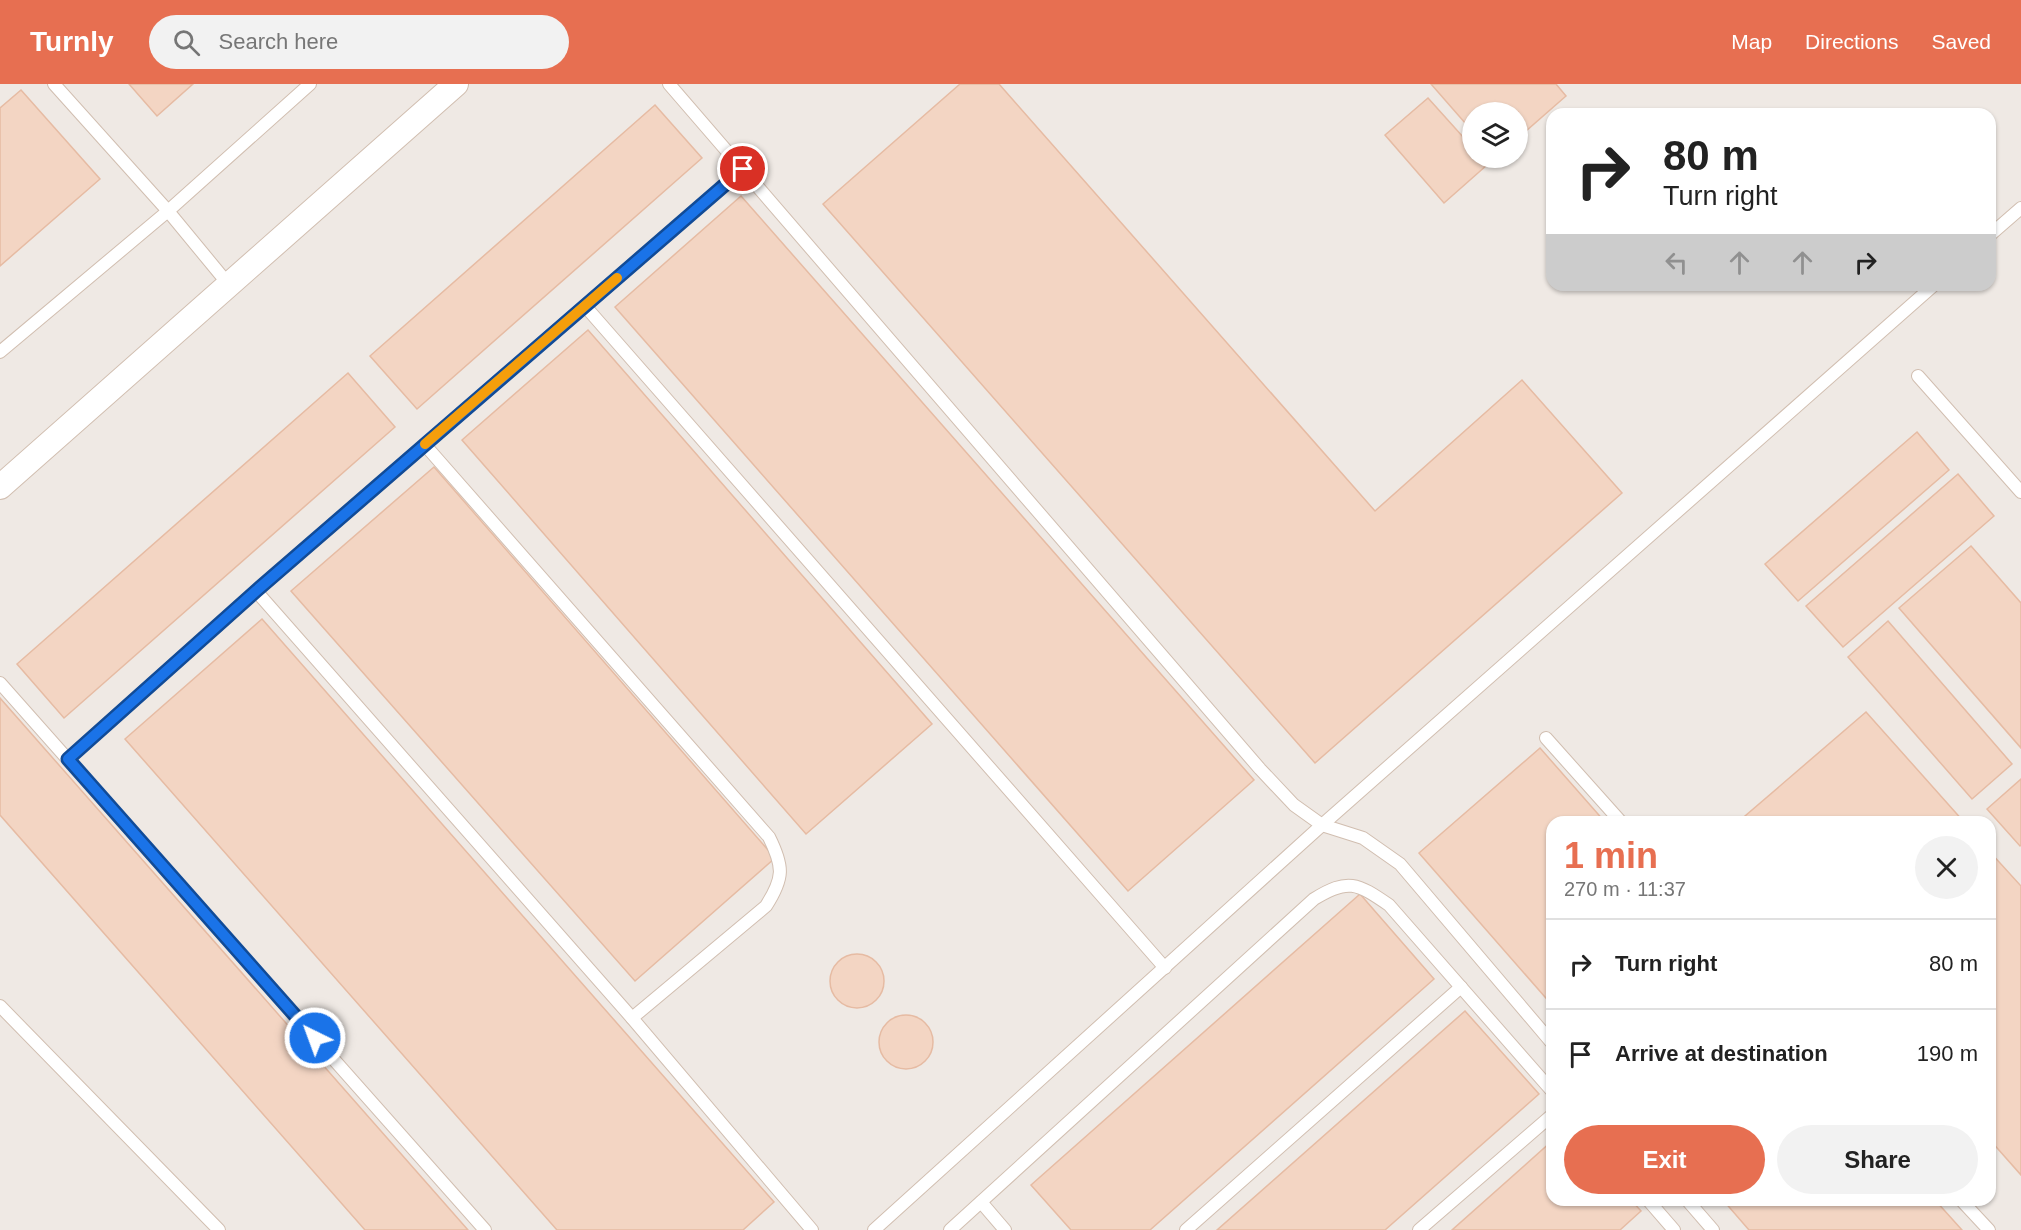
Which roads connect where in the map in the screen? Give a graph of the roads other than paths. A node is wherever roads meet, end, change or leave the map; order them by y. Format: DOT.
graph roads {
  1 [pos="54,84"];
  2 [pos="310,84"];
  3 [pos="456,84"];
  4 [pos="669,84"];
  5 [pos="743,169"];
  6 [pos="2021,208"];
  7 [pos="168,211"];
  8 [pos="1996,230"];
  9 [pos="229,285"];
  10 [pos="1927,291"];
  11 [pos="585,306"];
  12 [pos="0,352"];
  13 [pos="1918,376"];
  14 [pos="425,445"];
  15 [pos="0,487"];
  16 [pos="2021,492"];
  17 [pos="256,591"];
  18 [pos="0,683"];
  19 [pos="1546,738"];
  20 [pos="68,759"];
  21 [pos="1616,816"];
  22 [pos="1322,825"];
  23 [pos="1165,968"];
  24 [pos="1461,987"];
  25 [pos="0,1006"];
  26 [pos="632,1018"];
  27 [pos="1546,1036"];
  28 [pos="1546,1084"];
  29 [pos="1546,1120"];
  30 [pos="981,1202"];
  31 [pos="1652,1206"];
  32 [pos="1692,1206"];
  33 [pos="1966,1206"];
  34 [pos="1669,1228"];
  35 [pos="219,1230"];
  36 [pos="485,1230"];
  37 [pos="812,1230"];
  38 [pos="874,1230"];
  39 [pos="950,1230"];
  40 [pos="1005,1230"];
  41 [pos="1186,1230"];
  42 [pos="1419,1230"];
  43 [pos="1713,1230"];
  44 [pos="1989,1230"];
  1 -- 7 [label="lane"];
  2 -- 7 [label="lane"];
  3 -- 9 [label="street"];
  4 -- 5 [label="lane"];
  5 -- 11 [label="lane"];
  5 -- 22 [label="lane"];
  6 -- 8 [label="lane"];
  7 -- 9 [label="lane"];
  7 -- 12 [label="lane"];
  9 -- 15 [label="street"];
  10 -- 22 [label="lane"];
  11 -- 14 [label="lane"];
  11 -- 23 [label="lane"];
  13 -- 16 [label="lane"];
  14 -- 17 [label="lane"];
  14 -- 26 [label="lane"];
  17 -- 20 [label="lane"];
  17 -- 26 [label="lane"];
  18 -- 20 [label="lane"];
  19 -- 21 [label="lane"];
  20 -- 36 [label="lane"];
  22 -- 23 [label="lane"];
  22 -- 27 [label="lane"];
  23 -- 38 [label="lane"];
  24 -- 28 [label="lane"];
  24 -- 30 [label="lane"];
  24 -- 41 [label="lane"];
  25 -- 35 [label="lane"];
  26 -- 37 [label="lane"];
  29 -- 42 [label="lane"];
  30 -- 39 [label="lane"];
  30 -- 40 [label="lane"];
  31 -- 34 [label="lane"];
  32 -- 43 [label="lane"];
  33 -- 44 [label="lane"];
}
